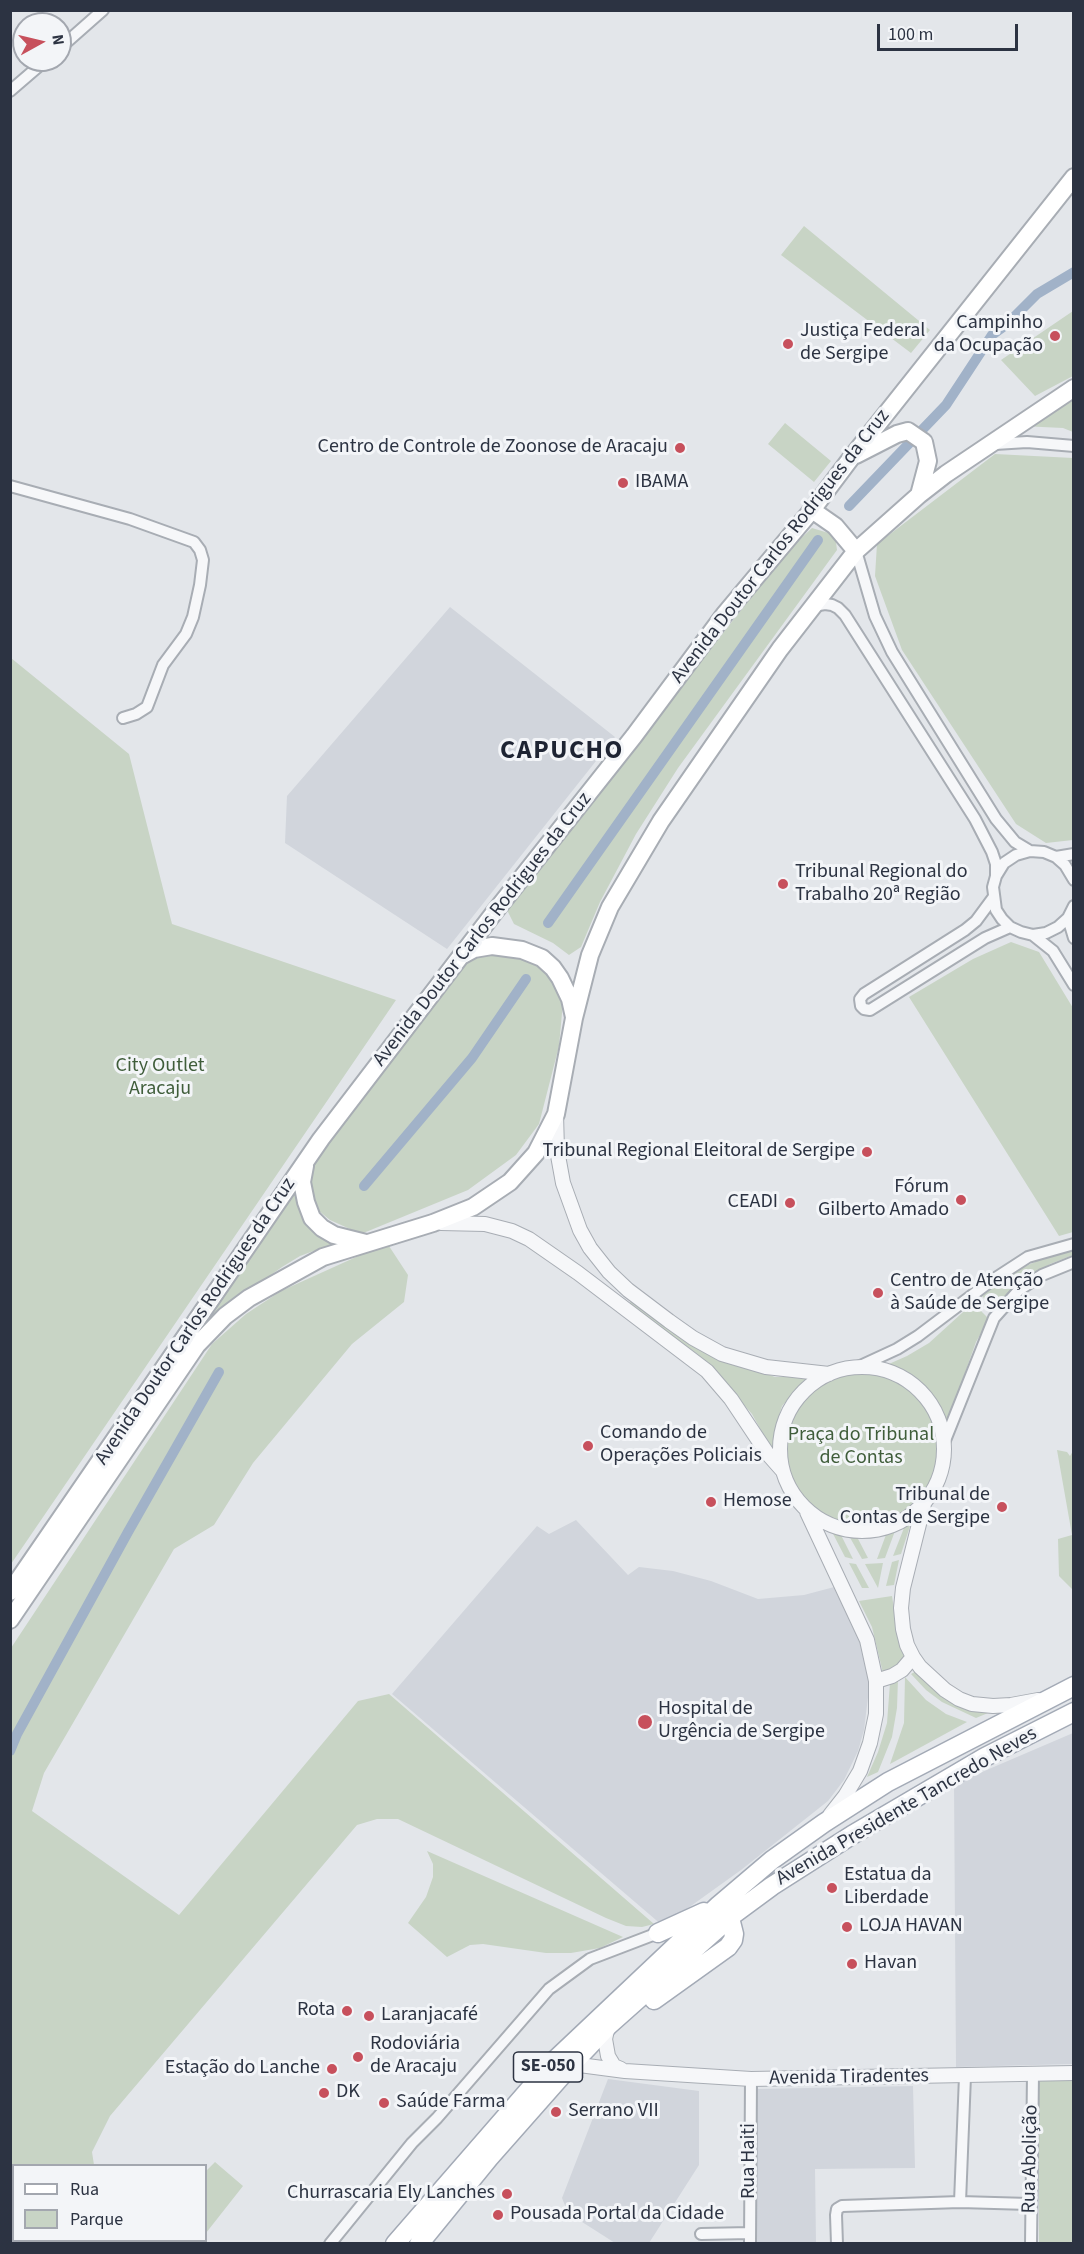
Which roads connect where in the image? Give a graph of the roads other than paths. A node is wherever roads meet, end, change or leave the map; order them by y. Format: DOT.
graph roads {
  1 [pos="103,10"];
  2 [pos="72,37"];
  3 [pos="32,72"];
  4 [pos="10,91"];
  5 [pos="1074,177"];
  6 [pos="1074,388"];
  7 [pos="988,445"];
  8 [pos="1074,446"];
  9 [pos="851,458"];
  10 [pos="10,486"];
  11 [pos="919,495"];
  12 [pos="812,510"];
  13 [pos="856,551"];
  14 [pos="812,606"];
  15 [pos="123,718"];
  16 [pos="1030,851"];
  17 [pos="1074,854"];
  18 [pos="1056,857"];
  19 [pos="996,876"];
  20 [pos="1074,880"];
  21 [pos="993,898"];
  22 [pos="1074,906"];
  23 [pos="1068,918"];
  24 [pos="1010,927"];
  25 [pos="1033,934"];
  26 [pos="1074,938"];
  27 [pos="461,957"];
  28 [pos="1074,985"];
  29 [pos="574,1018"];
  30 [pos="556,1114"];
  31 [pos="305,1162"];
  32 [pos="433,1223"];
  33 [pos="366,1243"];
  34 [pos="1074,1244"];
  35 [pos="1074,1262"];
  36 [pos="628,1290"];
  37 [pos="620,1304"];
  38 [pos="858,1366"];
  39 [pos="829,1374"];
  40 [pos="944,1443"];
  41 [pos="783,1471"];
  42 [pos="924,1503"];
  43 [pos="804,1508"];
  44 [pos="10,1592"];
  45 [pos="10,1620"];
  46 [pos="913,1657"];
  47 [pos="876,1682"];
  48 [pos="1074,1686"];
  49 [pos="1049,1698"];
  50 [pos="1074,1712"];
  51 [pos="824,1823"];
  52 [pos="722,1910"];
  53 [pos="658,1933"];
  54 [pos="608,2026"];
  55 [pos="572,2064"];
  56 [pos="626,2071"];
  57 [pos="1074,2073"];
  58 [pos="1033,2074"];
  59 [pos="965,2076"];
  60 [pos="751,2079"];
  61 [pos="960,2202"];
  62 [pos="1029,2204"];
  63 [pos="701,2234"];
  64 [pos="750,2238"];
  65 [pos="330,2244"];
  66 [pos="395,2244"];
  67 [pos="419,2244"];
  68 [pos="837,2244"];
  69 [pos="1030,2244"];
  1 -- 2 [label="street"];
  3 -- 4 [label="street"];
  5 -- 9 [label="main road, Avenida Doutor Carlos Rodrigues da Cruz"];
  6 -- 7 [label="main road"];
  7 -- 8 [label="street"];
  7 -- 11 [label="main road"];
  9 -- 11 [label="main road"];
  9 -- 12 [label="main road, Avenida Doutor Carlos Rodrigues da Cruz"];
  10 -- 15 [label="street"];
  11 -- 13 [label="main road"];
  12 -- 13 [label="main road"];
  12 -- 27 [label="main road, Avenida Doutor Carlos Rodrigues da Cruz"];
  13 -- 14 [label="main road"];
  13 -- 16 [label="street"];
  14 -- 19 [label="street"];
  14 -- 29 [label="main road"];
  16 -- 18 [label="street"];
  16 -- 19 [label="street"];
  17 -- 18 [label="street"];
  18 -- 20 [label="street"];
  19 -- 21 [label="street"];
  21 -- 24 [label="street"];
  21 -- 24 [label="street"];
  22 -- 23 [label="street"];
  23 -- 25 [label="street"];
  23 -- 26 [label="street"];
  24 -- 25 [label="street"];
  25 -- 28 [label="street"];
  27 -- 29 [label="main road"];
  27 -- 31 [label="main road, Avenida Doutor Carlos Rodrigues da Cruz"];
  29 -- 30 [label="main road"];
  30 -- 32 [label="main road"];
  30 -- 36 [label="street"];
  31 -- 33 [label="main road"];
  31 -- 44 [label="main road, Avenida Doutor Carlos Rodrigues da Cruz"];
  32 -- 33 [label="main road, Avenida Doutor Carlos Rodrigues da Cruz"];
  32 -- 37 [label="street"];
  33 -- 45 [label="main road, Avenida Doutor Carlos Rodrigues da Cruz"];
  34 -- 38 [label="street"];
  35 -- 40 [label="street"];
  36 -- 37 [label="street"];
  36 -- 39 [label="street"];
  37 -- 41 [label="street"];
  38 -- 39 [label="street"];
  38 -- 40 [label="street"];
  39 -- 41 [label="street"];
  40 -- 42 [label="street"];
  41 -- 43 [label="street"];
  42 -- 43 [label="street"];
  42 -- 46 [label="street"];
  43 -- 47 [label="street"];
  46 -- 47 [label="street"];
  46 -- 49 [label="street"];
  47 -- 51 [label="street"];
  48 -- 49 [label="main road, Avenida Presidente Tancredo Neves / SE-050"];
  49 -- 51 [label="main road, Avenida Presidente Tancredo Neves / SE-050"];
  50 -- 52 [label="main road, Avenida Presidente Tancredo Neves / SE-050"];
  51 -- 52 [label="main road, Avenida Presidente Tancredo Neves / SE-050"];
  52 -- 53 [label="main road"];
  52 -- 54 [label="main road"];
  52 -- 66 [label="main road, Avenida Presidente Tancredo Neves / SE-050"];
  53 -- 65 [label="street"];
  54 -- 55 [label="main road, SE-050"];
  54 -- 56 [label="street"];
  55 -- 56 [label="street, Avenida Tiradentes"];
  55 -- 67 [label="main road, SE-050"];
  56 -- 60 [label="street, Avenida Tiradentes"];
  57 -- 58 [label="street, Avenida Tiradentes"];
  58 -- 59 [label="street, Avenida Tiradentes"];
  58 -- 62 [label="street, Rua Abolição"];
  59 -- 60 [label="street, Avenida Tiradentes"];
  59 -- 61 [label="street"];
  60 -- 64 [label="street, Rua Haiti"];
  61 -- 62 [label="street"];
  61 -- 68 [label="street"];
  62 -- 69 [label="street, Rua Abolição"];
  63 -- 64 [label="street"];
}
